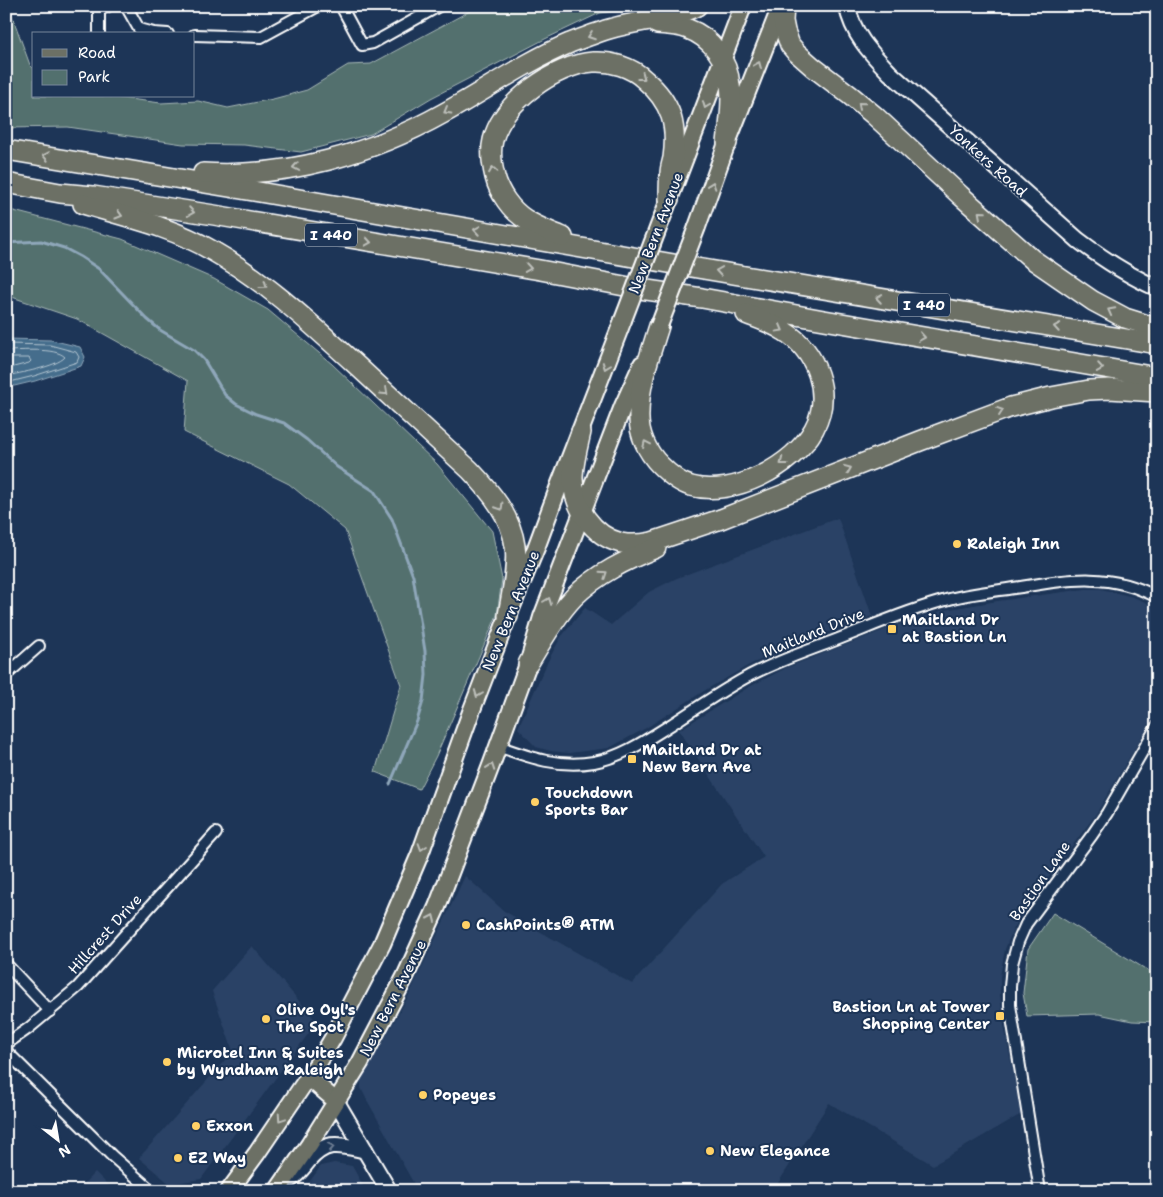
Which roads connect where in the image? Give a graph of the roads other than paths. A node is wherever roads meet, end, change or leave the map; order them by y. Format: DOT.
graph roads {
  1 [pos="108,6"];
  2 [pos="126,6"];
  3 [pos="318,6"];
  4 [pos="341,6"];
  5 [pos="439,6"];
  6 [pos="697,6"];
  7 [pos="743,6"];
  8 [pos="783,6"];
  9 [pos="847,6"];
  10 [pos="638,23"];
  11 [pos="99,32"];
  12 [pos="150,32"];
  13 [pos="195,35"];
  14 [pos="723,59"];
  15 [pos="727,143"];
  16 [pos="6,150"];
  17 [pos="85,163"];
  18 [pos="14,185"];
  19 [pos="669,199"];
  20 [pos="594,250"];
  21 [pos="1157,288"];
  22 [pos="702,298"];
  23 [pos="659,326"];
  24 [pos="1157,328"];
  25 [pos="1157,344"];
  26 [pos="1157,377"];
  27 [pos="1157,392"];
  28 [pos="581,432"];
  29 [pos="582,513"];
  30 [pos="721,519"];
  31 [pos="1157,597"];
  32 [pos="508,616"];
  33 [pos="39,646"];
  34 [pos="528,664"];
  35 [pos="6,675"];
  36 [pos="1157,726"];
  37 [pos="498,746"];
  38 [pos="216,833"];
  39 [pos="6,964"];
  40 [pos="50,1011"];
  41 [pos="6,1044"];
  42 [pos="6,1050"];
  43 [pos="309,1078"];
  44 [pos="336,1101"];
  45 [pos="365,1150"];
  46 [pos="278,1188"];
  47 [pos="152,1191"];
  48 [pos="229,1191"];
  49 [pos="389,1191"];
  50 [pos="1040,1191"];
  1 -- 11 [label="street"];
  2 -- 12 [label="street"];
  3 -- 13 [label="street"];
  4 -- 5 [label="street"];
  6 -- 10 [label="highway"];
  7 -- 14 [label="main road, New Bern Avenue"];
  15 -- 8 [label="main road, New Bern Avenue, one-way"];
  24 -- 8 [label="highway, one-way"];
  9 -- 21 [label="street, Yonkers Road"];
  10 -- 14 [label="highway"];
  10 -- 17 [label="highway, one-way"];
  14 -- 15 [label="highway"];
  14 -- 19 [label="main road, New Bern Avenue, one-way"];
  23 -- 15 [label="main road, New Bern Avenue, one-way, bridge"];
  17 -- 16 [label="highway, I 440, one-way"];
  20 -- 17 [label="highway, I 440, one-way"];
  18 -- 22 [label="highway, I 440, one-way"];
  18 -- 32 [label="highway, one-way"];
  20 -- 19 [label="highway, one-way"];
  19 -- 28 [label="main road, New Bern Avenue, one-way, bridge"];
  25 -- 20 [label="highway, I 440, one-way"];
  22 -- 23 [label="highway, one-way"];
  22 -- 26 [label="highway, I 440, one-way"];
  23 -- 29 [label="main road, New Bern Avenue"];
  30 -- 27 [label="highway, one-way"];
  28 -- 29 [label="highway"];
  28 -- 32 [label="main road, New Bern Avenue"];
  29 -- 30 [label="highway"];
  34 -- 29 [label="main road, New Bern Avenue, one-way"];
  34 -- 30 [label="highway, one-way"];
  31 -- 37 [label="street, Maitland Drive"];
  32 -- 43 [label="main road, New Bern Avenue, one-way"];
  33 -- 35 [label="street"];
  34 -- 37 [label="main road, New Bern Avenue"];
  36 -- 50 [label="street, Bastion Lane"];
  44 -- 37 [label="main road, New Bern Avenue, one-way"];
  38 -- 40 [label="street, Hillcrest Drive"];
  39 -- 40 [label="street"];
  40 -- 41 [label="street, Hillcrest Drive"];
  42 -- 47 [label="street"];
  43 -- 44 [label="main road"];
  43 -- 48 [label="main road, New Bern Avenue, one-way"];
  44 -- 45 [label="street"];
  44 -- 46 [label="main road, New Bern Avenue"];
  46 -- 45 [label="street, one-way"];
  45 -- 49 [label="street"];
}
